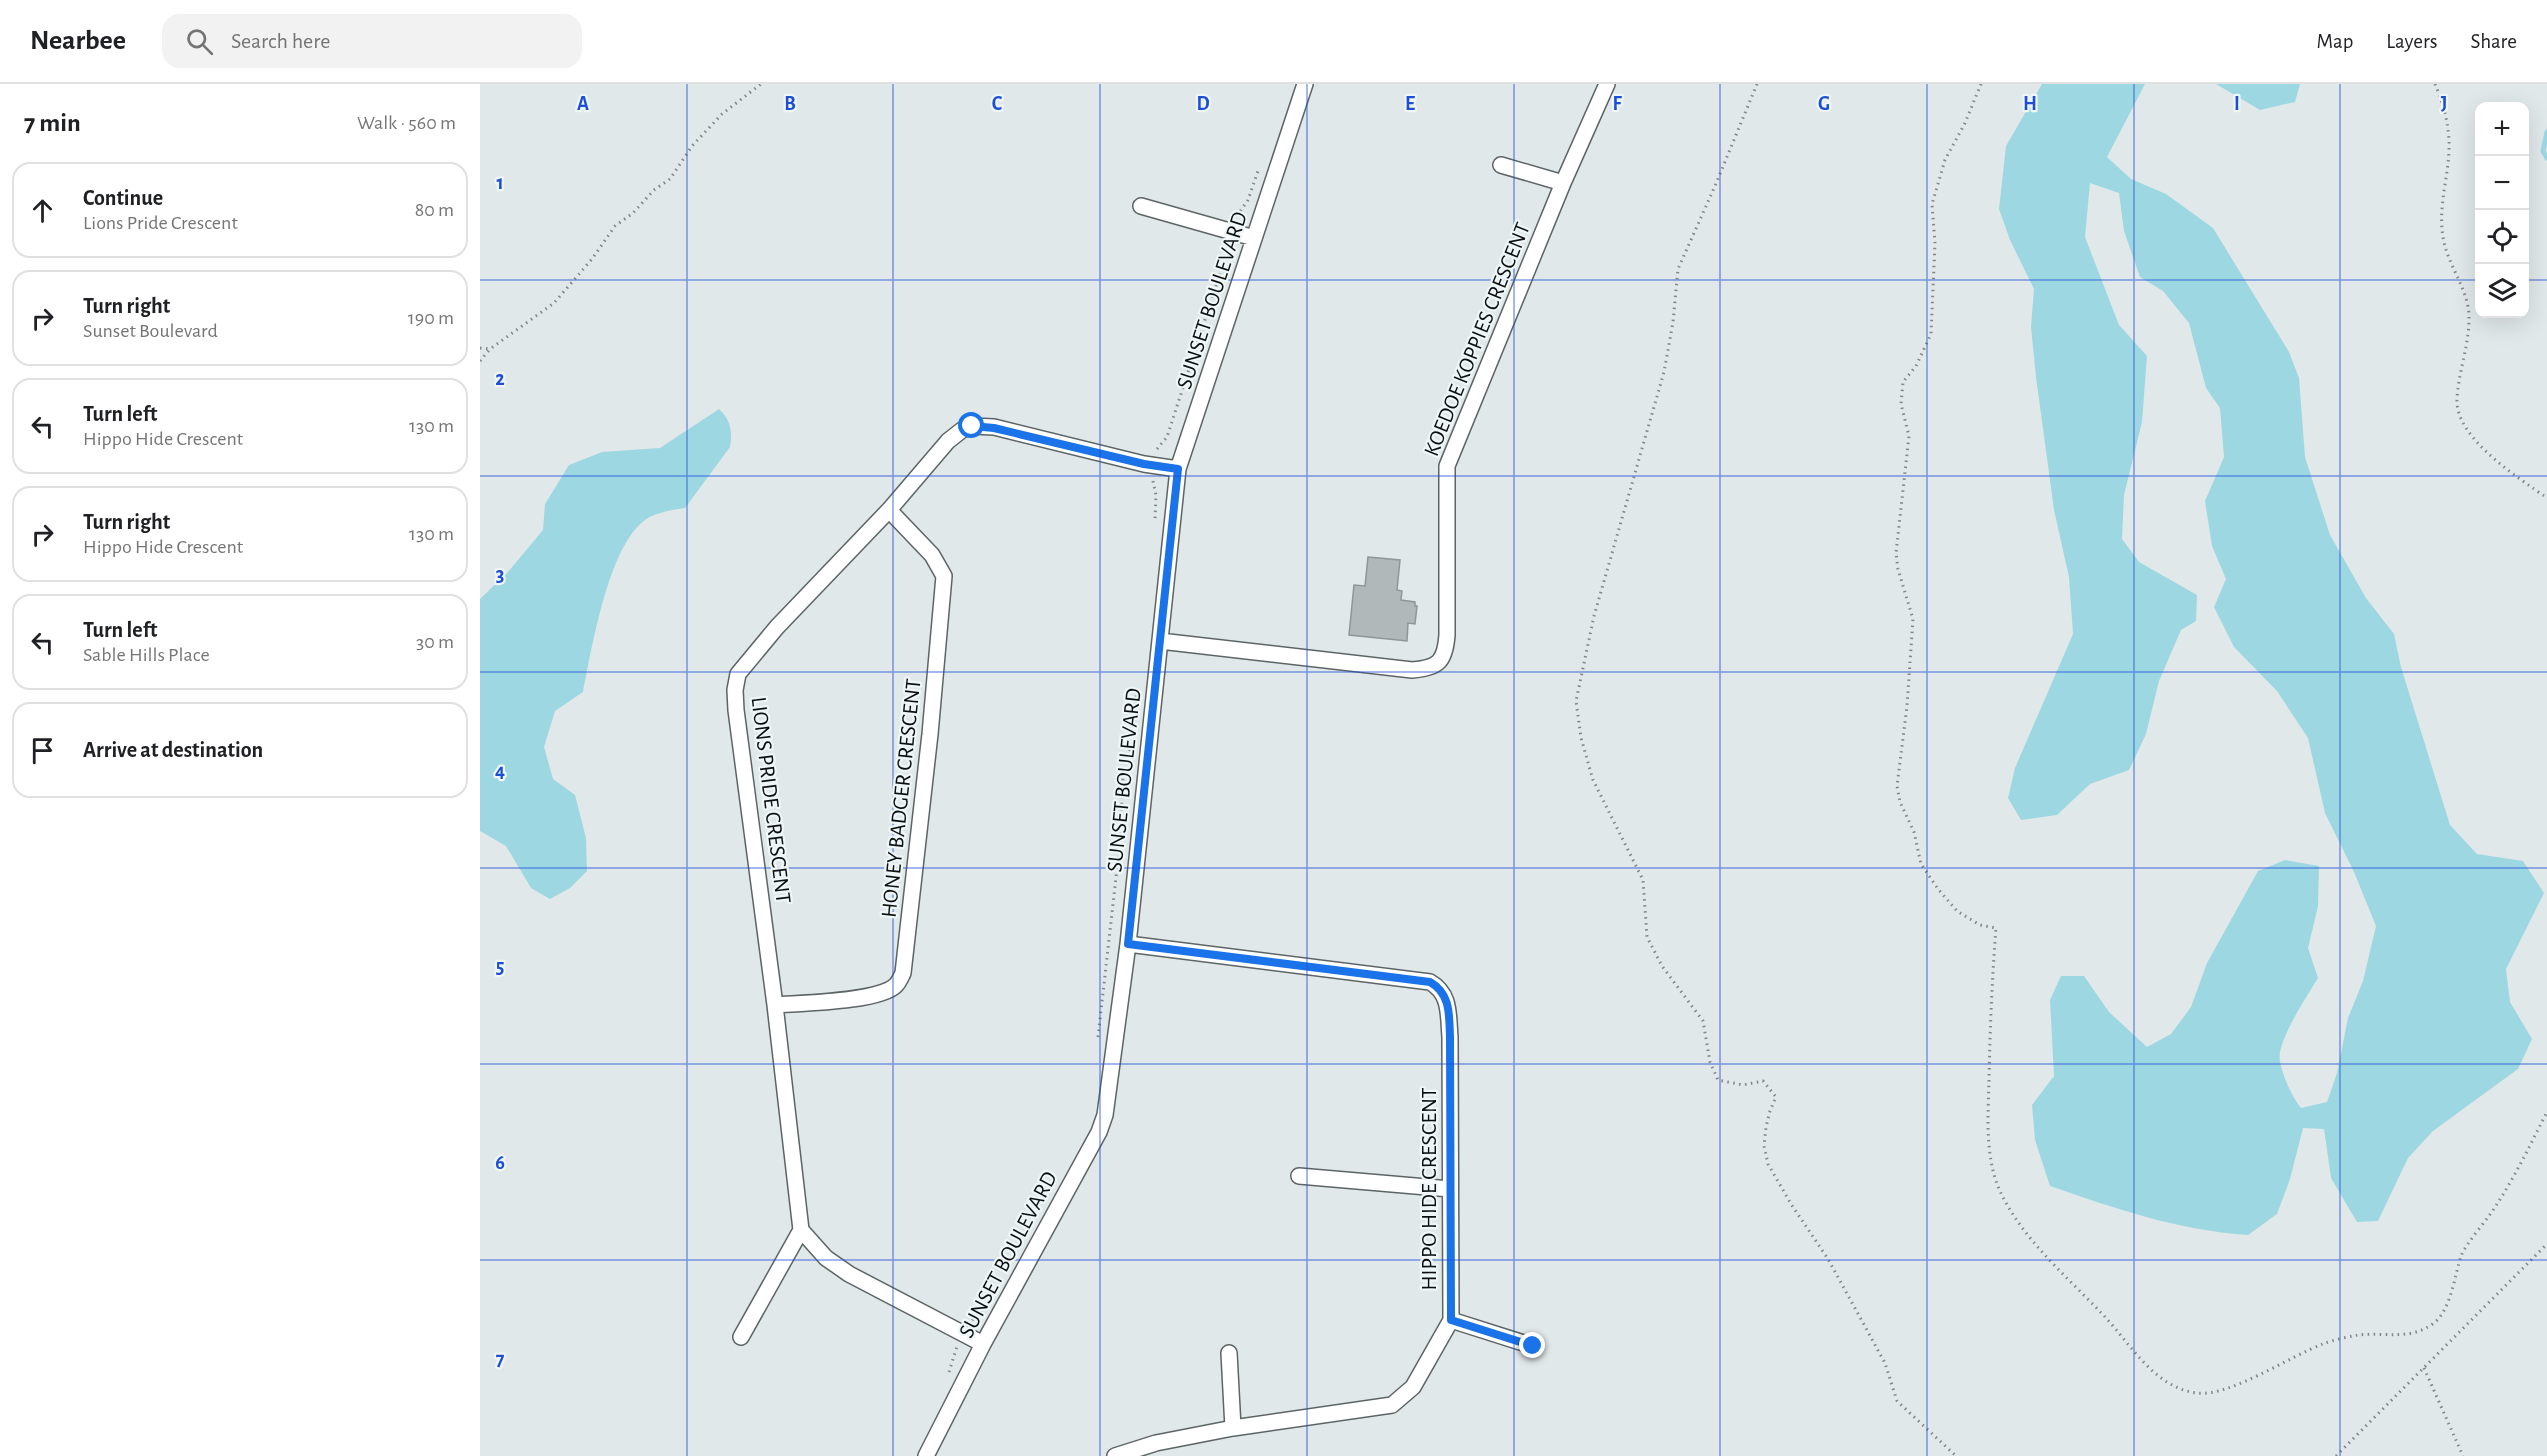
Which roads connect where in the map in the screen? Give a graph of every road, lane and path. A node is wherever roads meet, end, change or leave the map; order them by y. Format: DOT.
graph roads {
  1 [pos="761,84"];
  2 [pos="1305,84"];
  3 [pos="1607,84"];
  4 [pos="1757,84"];
  5 [pos="1981,84"];
  6 [pos="2435,84"];
  7 [pos="1262,158"];
  8 [pos="1501,165"];
  9 [pos="1563,183"];
  10 [pos="1141,206"];
  11 [pos="1228,231"];
  12 [pos="1254,238"];
  13 [pos="480,348"];
  14 [pos="490,349"];
  15 [pos="480,361"];
  16 [pos="1150,465"];
  17 [pos="1178,469"];
  18 [pos="2547,498"];
  19 [pos="889,510"];
  20 [pos="1155,519"];
  21 [pos="1160,641"];
  22 [pos="1138,682"];
  23 [pos="1132,735"];
  24 [pos="1132,746"];
  25 [pos="1128,944"];
  26 [pos="775,1005"];
  27 [pos="1097,1043"];
  28 [pos="2547,1112"];
  29 [pos="1299,1176"];
  30 [pos="1450,1189"];
  31 [pos="801,1230"];
  32 [pos="2547,1244"];
  33 [pos="984,1308"];
  34 [pos="1451,1320"];
  35 [pos="963,1334"];
  36 [pos="741,1337"];
  37 [pos="983,1344"];
  38 [pos="1533,1346"];
  39 [pos="1228,1353"];
  40 [pos="2424,1368"];
  41 [pos="946,1382"];
  42 [pos="1233,1428"];
  43 [pos="926,1456"];
  44 [pos="1115,1456"];
  45 [pos="1956,1456"];
  46 [pos="2336,1456"];
  47 [pos="2463,1456"];
  1 -- 14 [label="path"];
  2 -- 12 [label="street, SUNSET BOULEVARD"];
  3 -- 9 [label="street, KOEDOE KOPPIES CRESCENT"];
  4 -- 45 [label="path"];
  5 -- 28 [label="path"];
  6 -- 18 [label="path"];
  7 -- 11 [label="path"];
  8 -- 9 [label="street"];
  9 -- 21 [label="street, KOEDOE KOPPIES CRESCENT"];
  10 -- 11 [label="street"];
  11 -- 12 [label="street"];
  11 -- 16 [label="path"];
  12 -- 17 [label="street, SUNSET BOULEVARD"];
  13 -- 14 [label="path"];
  14 -- 15 [label="path"];
  16 -- 17 [label="street, LIONS PRIDE CRESCENT"];
  16 -- 19 [label="street, LIONS PRIDE CRESCENT"];
  16 -- 20 [label="path"];
  17 -- 21 [label="street, SUNSET BOULEVARD"];
  19 -- 26 [label="street, LIONS PRIDE CRESCENT"];
  19 -- 26 [label="street, HONEY BADGER CRESCENT"];
  21 -- 25 [label="street, SUNSET BOULEVARD"];
  22 -- 23 [label="path"];
  24 -- 27 [label="path"];
  25 -- 30 [label="street, HIPPO HIDE CRESCENT"];
  25 -- 37 [label="street, SUNSET BOULEVARD"];
  26 -- 31 [label="street, LIONS PRIDE CRESCENT"];
  29 -- 30 [label="street"];
  30 -- 34 [label="street, HIPPO HIDE CRESCENT"];
  31 -- 35 [label="street"];
  31 -- 36 [label="street"];
  32 -- 40 [label="path"];
  33 -- 35 [label="path"];
  34 -- 38 [label="street"];
  34 -- 42 [label="street, HIPPO HIDE CRESCENT"];
  35 -- 37 [label="street"];
  35 -- 41 [label="path"];
  37 -- 43 [label="street, SUNSET BOULEVARD"];
  39 -- 42 [label="street"];
  40 -- 46 [label="path"];
  40 -- 47 [label="path"];
  42 -- 44 [label="street, HIPPO HIDE CRESCENT"];
}
